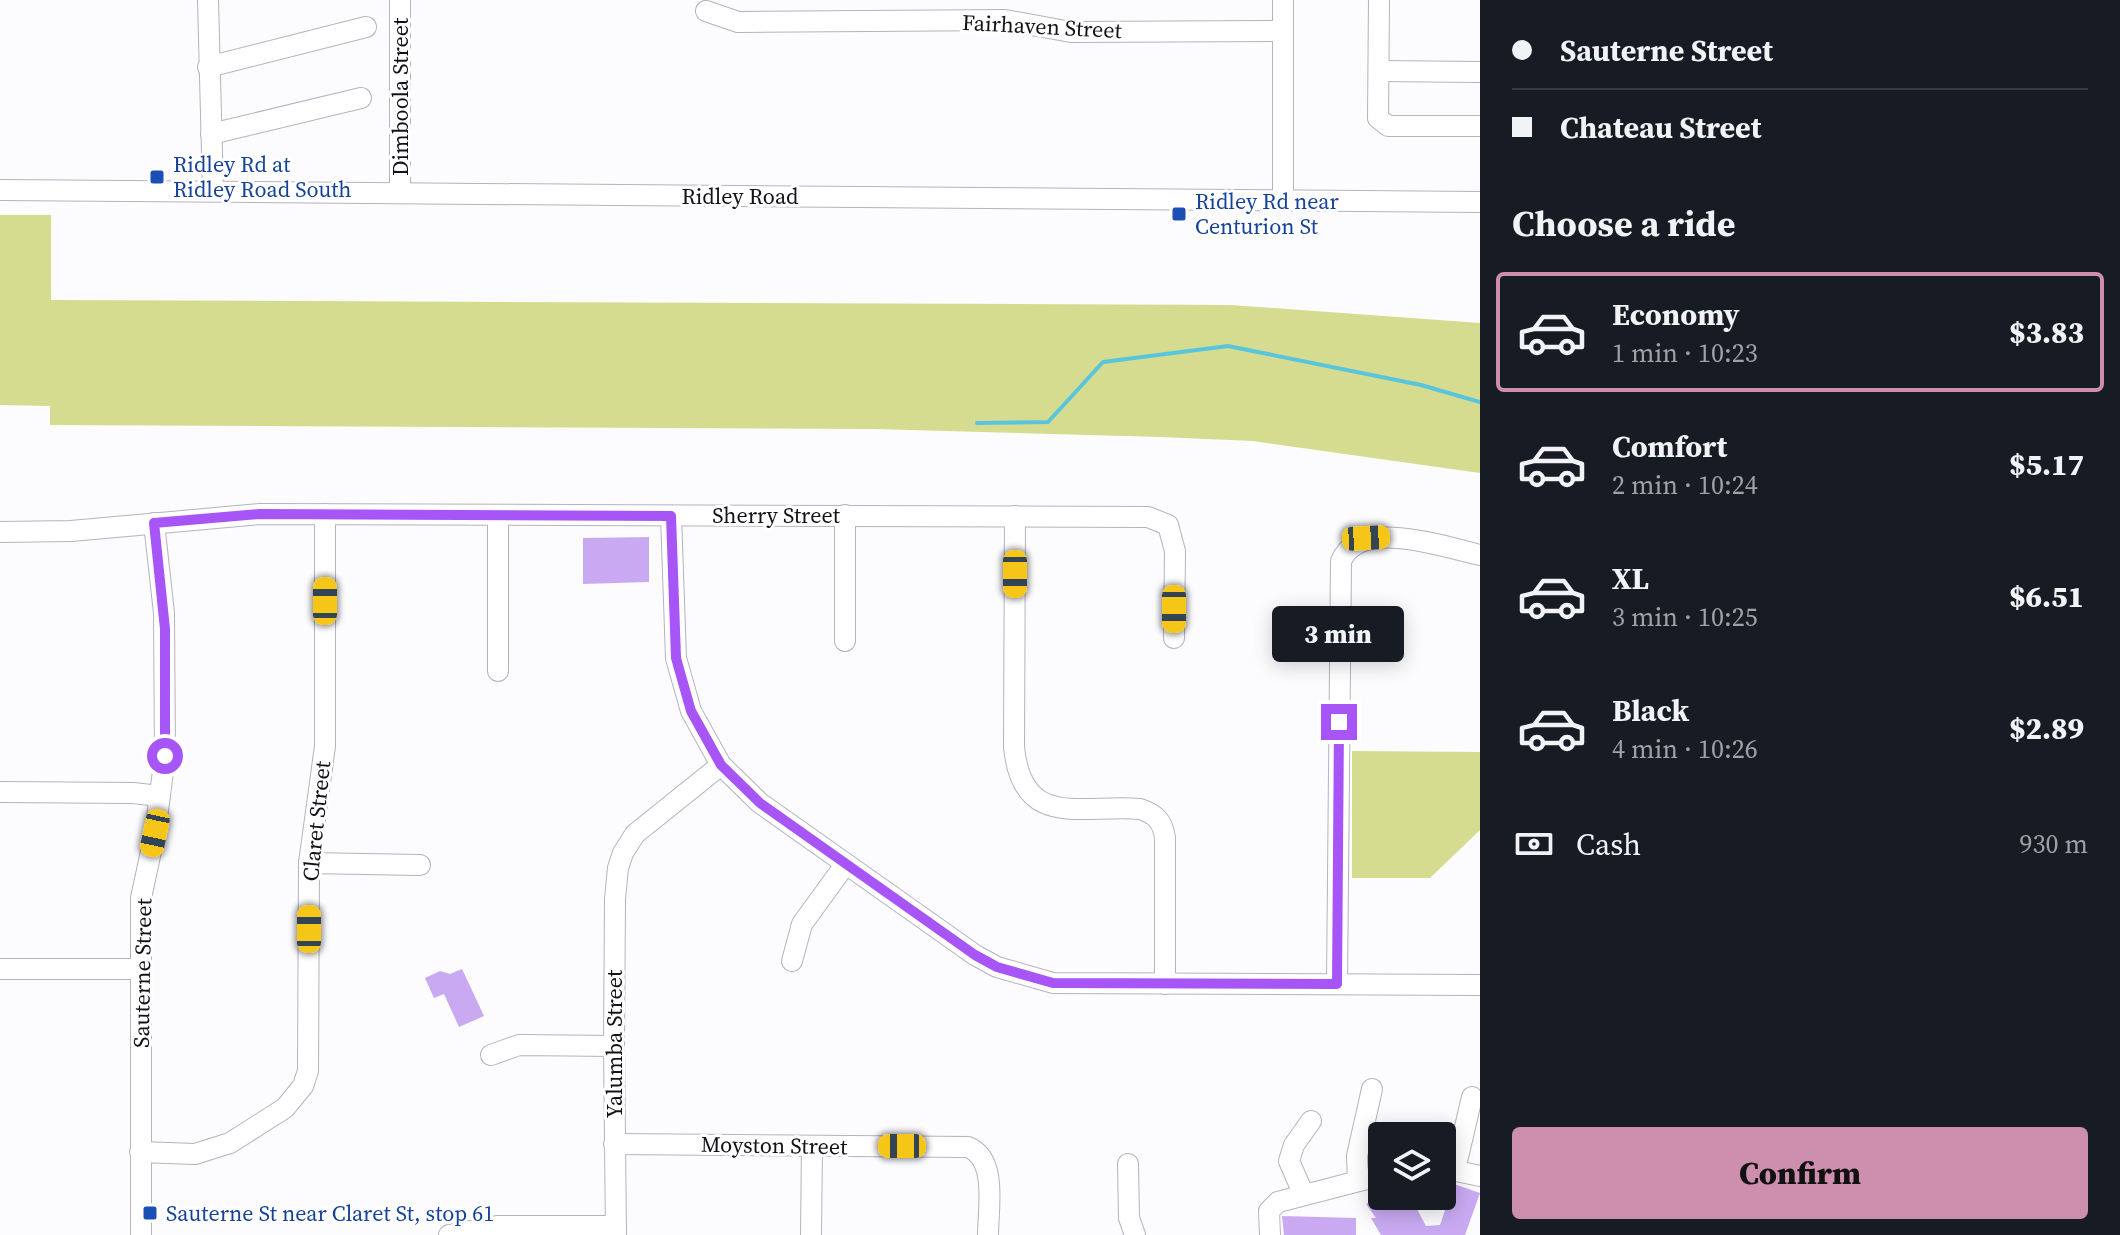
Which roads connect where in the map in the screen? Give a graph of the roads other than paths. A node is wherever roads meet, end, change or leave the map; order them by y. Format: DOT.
graph roads {
  1 [pos="208,0"];
  2 [pos="400,0"];
  3 [pos="1283,0"];
  4 [pos="1379,0"];
  5 [pos="706,11"];
  6 [pos="366,27"];
  7 [pos="1283,31"];
  8 [pos="208,67"];
  9 [pos="1379,71"];
  10 [pos="1480,72"];
  11 [pos="361,98"];
  12 [pos="1480,126"];
  13 [pos="211,134"];
  14 [pos="0,190"];
  15 [pos="213,191"];
  16 [pos="400,193"];
  17 [pos="1283,199"];
  18 [pos="1480,202"];
  19 [pos="325,514"];
  20 [pos="845,515"];
  21 [pos="498,516"];
  22 [pos="671,516"];
  23 [pos="1015,516"];
  24 [pos="154,523"];
  25 [pos="0,532"];
  26 [pos="1480,555"];
  27 [pos="1174,638"];
  28 [pos="845,641"];
  29 [pos="498,671"];
  30 [pos="721,765"];
  31 [pos="0,792"];
  32 [pos="160,796"];
  33 [pos="309,863"];
  34 [pos="420,865"];
  35 [pos="845,865"];
  36 [pos="792,961"];
  37 [pos="0,969"];
  38 [pos="140,969"];
  39 [pos="1165,984"];
  40 [pos="1337,984"];
  41 [pos="1480,985"];
  42 [pos="614,1046"];
  43 [pos="491,1055"];
  44 [pos="1372,1089"];
  45 [pos="1472,1097"];
  46 [pos="1311,1121"];
  47 [pos="614,1144"];
  48 [pos="1456,1145"];
  49 [pos="812,1146"];
  50 [pos="140,1152"];
  51 [pos="1128,1164"];
  52 [pos="1456,1171"];
  53 [pos="1480,1176"];
  54 [pos="1368,1178"];
  55 [pos="1358,1180"];
  56 [pos="1303,1193"];
  57 [pos="616,1230"];
  58 [pos="141,1235"];
  59 [pos="449,1235"];
  60 [pos="811,1235"];
  61 [pos="988,1235"];
  62 [pos="1135,1235"];
  63 [pos="1270,1235"];
  1 -- 8 [label="street"];
  2 -- 16 [label="street, Dimboola Street"];
  3 -- 7 [label="street"];
  4 -- 9 [label="street"];
  5 -- 7 [label="street, Fairhaven Street"];
  6 -- 8 [label="street"];
  7 -- 17 [label="street"];
  8 -- 13 [label="street"];
  9 -- 10 [label="street"];
  9 -- 12 [label="street"];
  11 -- 13 [label="street"];
  13 -- 15 [label="street"];
  14 -- 15 [label="street, Ridley Road"];
  15 -- 16 [label="street, Ridley Road"];
  16 -- 17 [label="street, Ridley Road"];
  17 -- 18 [label="street, Ridley Road"];
  19 -- 21 [label="street, Sherry Street"];
  19 -- 24 [label="street, Sherry Street"];
  19 -- 33 [label="street, Claret Street"];
  20 -- 22 [label="street, Sherry Street"];
  20 -- 23 [label="street, Sherry Street"];
  20 -- 28 [label="street"];
  21 -- 22 [label="street, Sherry Street"];
  21 -- 29 [label="street"];
  22 -- 30 [label="street"];
  23 -- 27 [label="street, Sherry Street"];
  23 -- 39 [label="street"];
  24 -- 25 [label="street, Sherry Street"];
  24 -- 32 [label="street, Sauterne Street"];
  26 -- 40 [label="street"];
  30 -- 35 [label="street"];
  30 -- 42 [label="street, Yalumba Street"];
  31 -- 32 [label="street"];
  32 -- 38 [label="street, Sauterne Street"];
  33 -- 34 [label="street"];
  33 -- 50 [label="street, Claret Street"];
  35 -- 36 [label="street"];
  35 -- 39 [label="street"];
  37 -- 38 [label="street"];
  38 -- 50 [label="street, Sauterne Street"];
  39 -- 40 [label="street"];
  40 -- 41 [label="street"];
  42 -- 43 [label="street"];
  42 -- 47 [label="street, Yalumba Street"];
  44 -- 55 [label="street"];
  45 -- 48 [label="street"];
  46 -- 56 [label="street"];
  47 -- 49 [label="street, Moyston Street"];
  47 -- 57 [label="street, Yalumba Street"];
  49 -- 60 [label="street"];
  49 -- 61 [label="street, Moyston Street"];
  50 -- 58 [label="street, Sauterne Street"];
  51 -- 62 [label="street"];
  52 -- 53 [label="street"];
  54 -- 55 [label="street"];
  55 -- 56 [label="street"];
  56 -- 63 [label="street"];
  57 -- 59 [label="street"];
}
